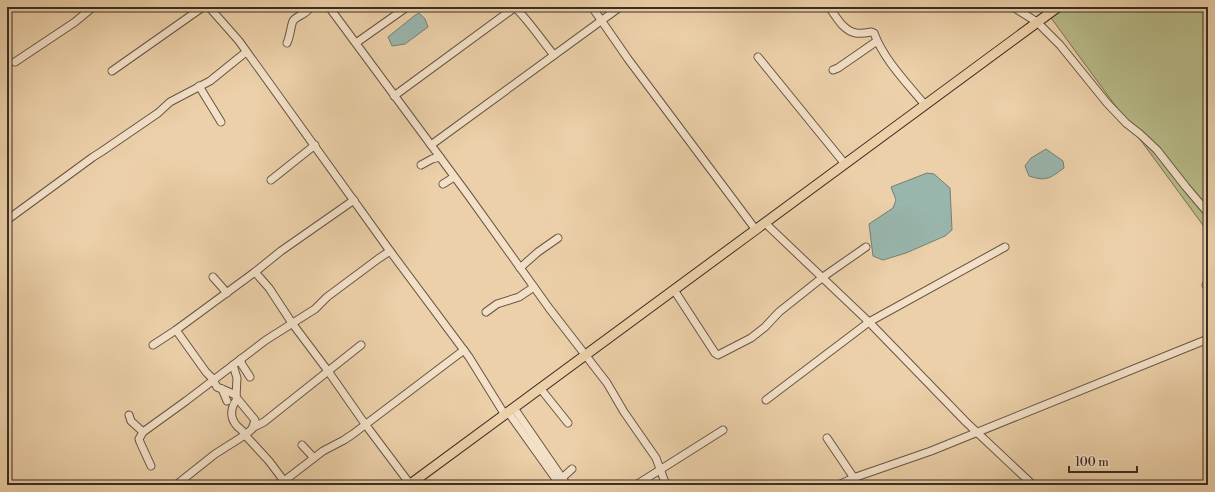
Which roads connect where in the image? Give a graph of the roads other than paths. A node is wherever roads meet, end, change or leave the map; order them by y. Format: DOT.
graph roads {
  1 [pos="93,7"];
  2 [pos="203,7"];
  3 [pos="209,7"];
  4 [pos="310,7"];
  5 [pos="328,7"];
  6 [pos="407,7"];
  7 [pos="592,7"];
  8 [pos="620,7"];
  9 [pos="829,7"];
  10 [pos="1013,7"];
  11 [pos="1058,7"];
  12 [pos="601,20"];
  13 [pos="1037,22"];
  14 [pos="877,41"];
  15 [pos="287,43"];
  16 [pos="356,43"];
  17 [pos="246,52"];
  18 [pos="554,55"];
  19 [pos="758,57"];
  20 [pos="15,62"];
  21 [pos="833,70"];
  22 [pos="112,71"];
  23 [pos="199,86"];
  24 [pos="394,96"];
  25 [pos="925,105"];
  26 [pos="221,122"];
  27 [pos="315,145"];
  28 [pos="431,145"];
  29 [pos="440,157"];
  30 [pos="845,164"];
  31 [pos="421,165"];
  32 [pos="454,177"];
  33 [pos="271,180"];
  34 [pos="443,184"];
  35 [pos="354,200"];
  36 [pos="1208,213"];
  37 [pos="7,220"];
  38 [pos="765,223"];
  39 [pos="756,230"];
  40 [pos="558,238"];
  41 [pos="866,247"];
  42 [pos="1005,247"];
  43 [pos="390,251"];
  44 [pos="520,268"];
  45 [pos="255,272"];
  46 [pos="213,277"];
  47 [pos="823,277"];
  48 [pos="534,287"];
  49 [pos="674,290"];
  50 [pos="227,293"];
  51 [pos="486,312"];
  52 [pos="869,322"];
  53 [pos="292,323"];
  54 [pos="176,330"];
  55 [pos="1208,339"];
  56 [pos="153,345"];
  57 [pos="361,345"];
  58 [pos="464,350"];
  59 [pos="585,355"];
  60 [pos="240,359"];
  61 [pos="233,365"];
  62 [pos="328,371"];
  63 [pos="250,377"];
  64 [pos="214,380"];
  65 [pos="540,388"];
  66 [pos="222,389"];
  67 [pos="237,397"];
  68 [pos="766,400"];
  69 [pos="227,401"];
  70 [pos="509,411"];
  71 [pos="129,416"];
  72 [pos="568,423"];
  73 [pos="365,424"];
  74 [pos="254,427"];
  75 [pos="723,430"];
  76 [pos="143,432"];
  77 [pos="977,432"];
  78 [pos="245,435"];
  79 [pos="827,438"];
  80 [pos="302,445"];
  81 [pos="314,458"];
  82 [pos="151,466"];
  83 [pos="572,469"];
  84 [pos="660,470"];
  85 [pos="854,478"];
  86 [pos="561,481"];
  87 [pos="283,484"];
  88 [pos="176,485"];
  89 [pos="410,485"];
  90 [pos="567,485"];
  91 [pos="636,485"];
  92 [pos="666,485"];
  93 [pos="838,485"];
  94 [pos="1032,485"];
  1 -- 20 [label="street"];
  2 -- 22 [label="street"];
  3 -- 17 [label="street"];
  4 -- 15 [label="street"];
  5 -- 16 [label="street"];
  6 -- 16 [label="street"];
  7 -- 12 [label="street"];
  8 -- 12 [label="street"];
  9 -- 14 [label="street"];
  10 -- 13 [label="street"];
  11 -- 13 [label="main road"];
  12 -- 18 [label="street"];
  12 -- 39 [label="street"];
  13 -- 25 [label="main road"];
  13 -- 36 [label="street"];
  14 -- 21 [label="street"];
  14 -- 25 [label="street"];
  16 -- 24 [label="street"];
  17 -- 23 [label="street"];
  17 -- 27 [label="street"];
  18 -- 24 [label="street"];
  18 -- 28 [label="street"];
  19 -- 30 [label="street"];
  23 -- 26 [label="street"];
  23 -- 37 [label="street"];
  24 -- 28 [label="street"];
  25 -- 30 [label="main road"];
  27 -- 33 [label="street"];
  27 -- 35 [label="street"];
  28 -- 29 [label="street"];
  29 -- 31 [label="street"];
  29 -- 32 [label="street"];
  30 -- 38 [label="main road"];
  32 -- 34 [label="street"];
  32 -- 44 [label="street"];
  35 -- 43 [label="street"];
  35 -- 45 [label="street"];
  38 -- 39 [label="main road"];
  38 -- 47 [label="street"];
  39 -- 49 [label="main road"];
  40 -- 44 [label="street"];
  41 -- 47 [label="street"];
  42 -- 52 [label="street"];
  43 -- 53 [label="street"];
  43 -- 58 [label="street"];
  44 -- 48 [label="street"];
  45 -- 50 [label="street"];
  45 -- 53 [label="street"];
  46 -- 50 [label="street"];
  47 -- 49 [label="street"];
  47 -- 52 [label="street"];
  48 -- 51 [label="street"];
  48 -- 59 [label="street"];
  49 -- 59 [label="main road"];
  50 -- 54 [label="street"];
  52 -- 68 [label="street"];
  52 -- 77 [label="street"];
  53 -- 60 [label="street"];
  53 -- 62 [label="street"];
  54 -- 56 [label="street"];
  54 -- 64 [label="street"];
  55 -- 77 [label="street"];
  57 -- 62 [label="street"];
  58 -- 70 [label="street"];
  58 -- 73 [label="street"];
  59 -- 65 [label="main road"];
  59 -- 84 [label="street"];
  60 -- 61 [label="street"];
  60 -- 63 [label="street"];
  61 -- 64 [label="street"];
  61 -- 67 [label="street"];
  62 -- 73 [label="street"];
  62 -- 74 [label="street"];
  64 -- 66 [label="street"];
  64 -- 76 [label="street"];
  65 -- 70 [label="main road"];
  65 -- 72 [label="street"];
  66 -- 67 [label="street"];
  66 -- 69 [label="street"];
  67 -- 74 [label="street"];
  67 -- 78 [label="street"];
  70 -- 86 [label="street"];
  70 -- 89 [label="main road"];
  71 -- 76 [label="street"];
  73 -- 81 [label="street"];
  73 -- 89 [label="street"];
  74 -- 78 [label="street"];
  75 -- 84 [label="street"];
  76 -- 82 [label="street"];
  77 -- 85 [label="street"];
  77 -- 94 [label="street"];
  78 -- 87 [label="street"];
  78 -- 88 [label="street"];
  79 -- 85 [label="street"];
  80 -- 81 [label="street"];
  81 -- 87 [label="street"];
  83 -- 86 [label="street"];
  84 -- 91 [label="street"];
  84 -- 92 [label="street"];
  85 -- 93 [label="street"];
  86 -- 90 [label="street"];
}
